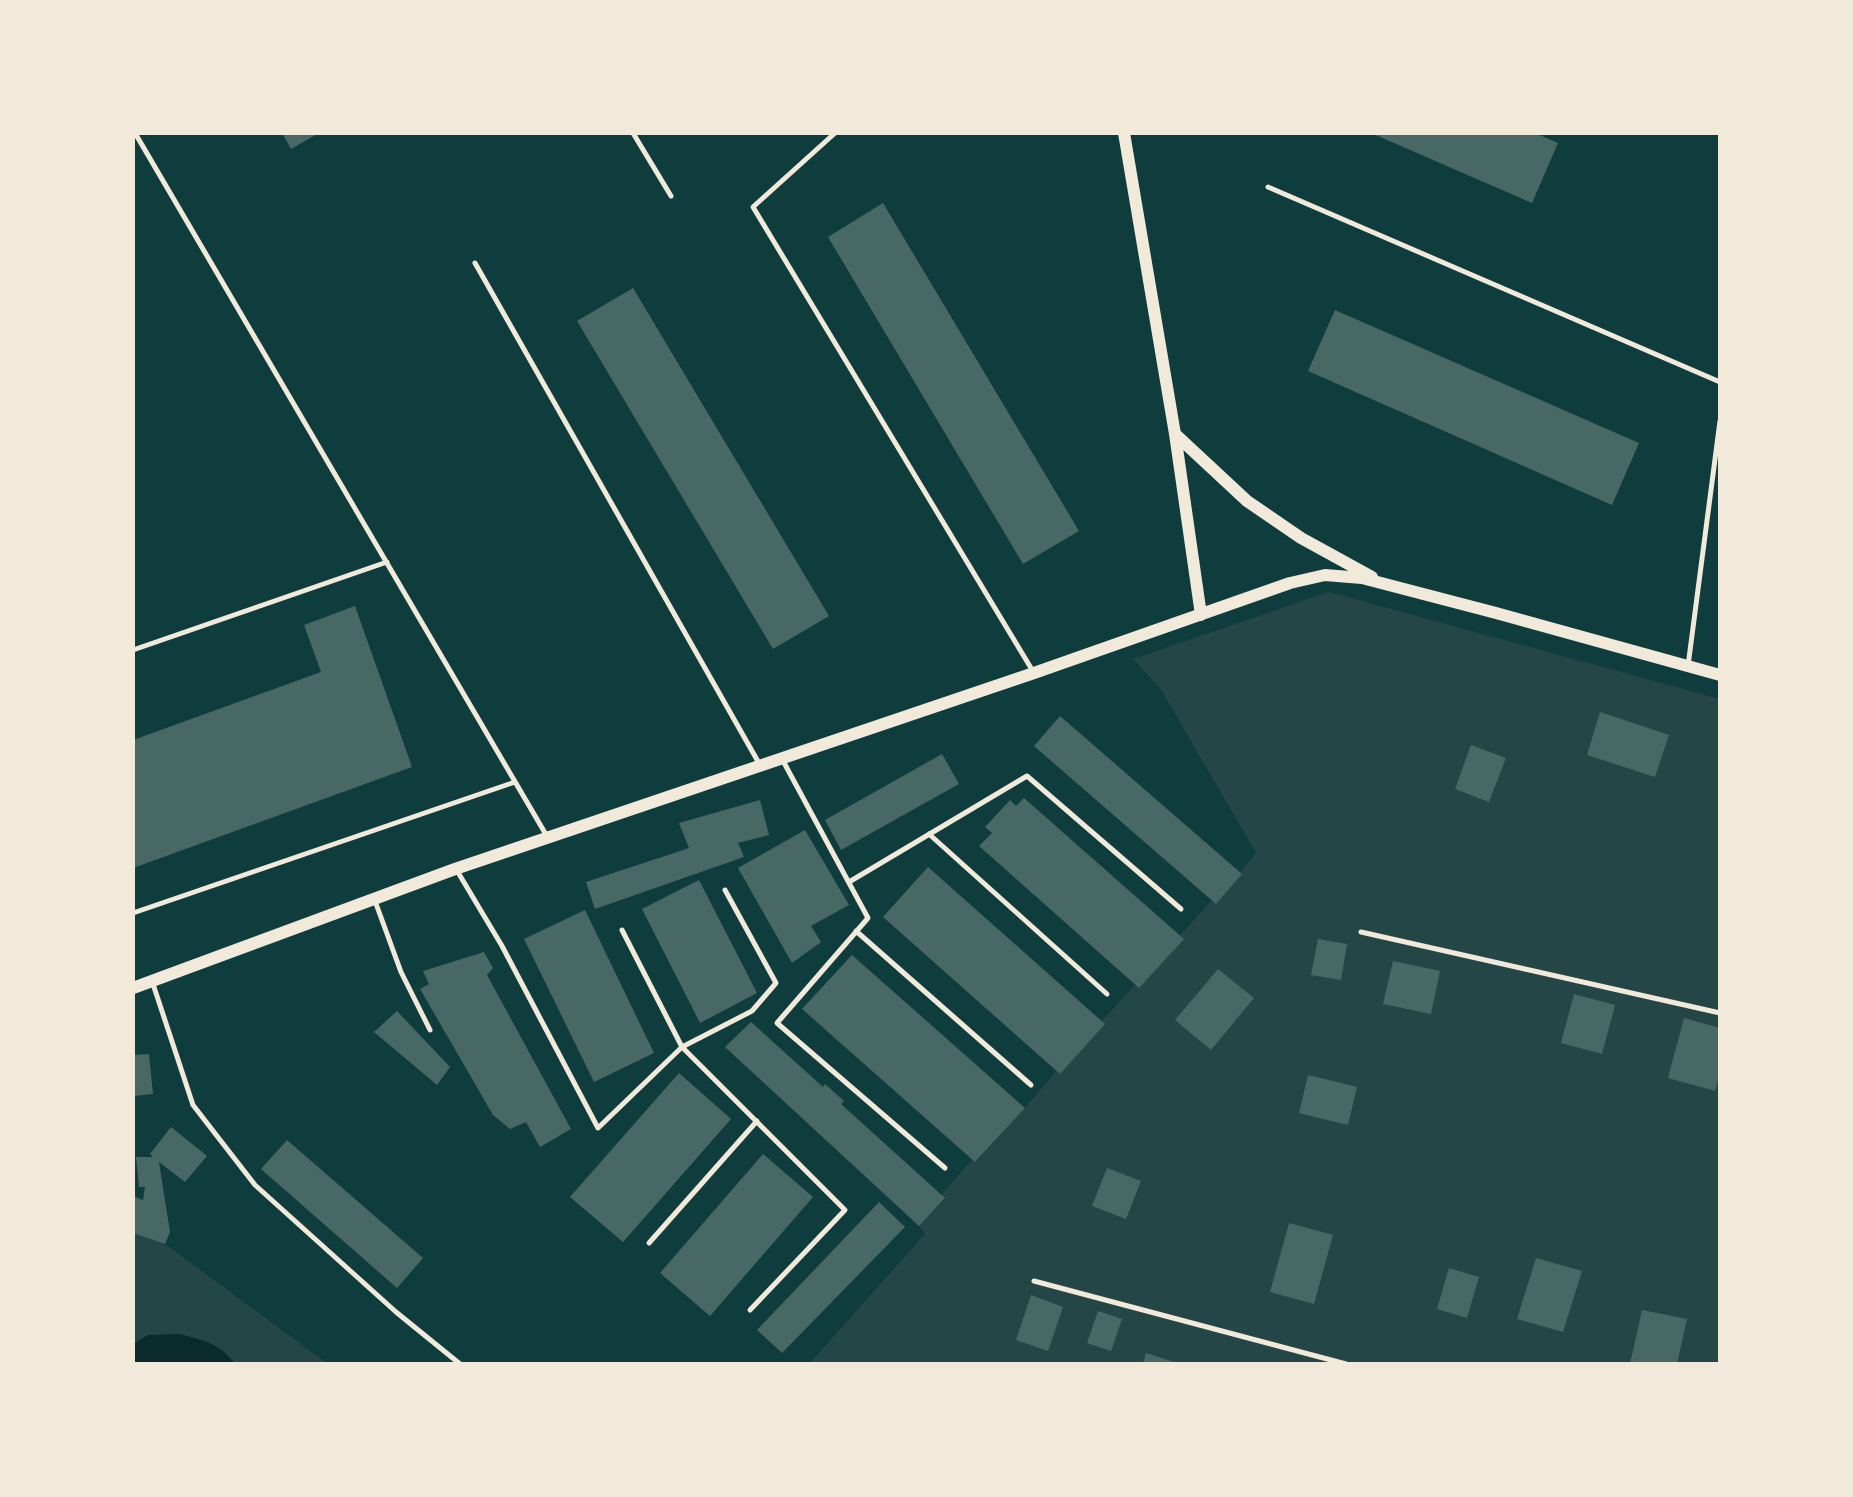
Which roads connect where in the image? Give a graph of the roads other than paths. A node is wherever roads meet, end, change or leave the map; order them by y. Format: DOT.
graph roads {
  1 [pos="135,133"];
  2 [pos="633,133"];
  3 [pos="835,133"];
  4 [pos="1124,133"];
  5 [pos="1268,187"];
  6 [pos="671,196"];
  7 [pos="475,262"];
  8 [pos="1720,382"];
  9 [pos="1720,421"];
  10 [pos="1175,434"];
  11 [pos="387,562"];
  12 [pos="1388,585"];
  13 [pos="1201,615"];
  14 [pos="133,650"];
  15 [pos="1688,666"];
  16 [pos="1034,673"];
  17 [pos="1720,675"];
  18 [pos="782,759"];
  19 [pos="761,765"];
  20 [pos="515,782"];
  21 [pos="929,834"];
  22 [pos="548,838"];
  23 [pos="455,869"];
  24 [pos="849,882"];
  25 [pos="725,890"];
  26 [pos="374,899"];
  27 [pos="1181,909"];
  28 [pos="133,913"];
  29 [pos="622,930"];
  30 [pos="856,931"];
  31 [pos="1361,932"];
  32 [pos="152,981"];
  33 [pos="133,988"];
  34 [pos="1107,994"];
  35 [pos="1720,1013"];
  36 [pos="430,1030"];
  37 [pos="682,1047"];
  38 [pos="1031,1085"];
  39 [pos="757,1121"];
  40 [pos="945,1168"];
  41 [pos="649,1243"];
  42 [pos="1034,1280"];
  43 [pos="750,1310"];
  44 [pos="460,1364"];
  45 [pos="1346,1364"];
  1 -- 11 [label="lane"];
  2 -- 6 [label="lane"];
  3 -- 16 [label="lane"];
  4 -- 10 [label="street"];
  5 -- 8 [label="lane"];
  7 -- 19 [label="lane"];
  9 -- 15 [label="lane"];
  10 -- 12 [label="street"];
  10 -- 13 [label="street"];
  11 -- 14 [label="lane"];
  11 -- 20 [label="lane"];
  12 -- 13 [label="street"];
  12 -- 15 [label="street"];
  13 -- 16 [label="street"];
  15 -- 17 [label="street"];
  16 -- 18 [label="street"];
  18 -- 19 [label="street"];
  18 -- 24 [label="lane"];
  19 -- 22 [label="street"];
  20 -- 22 [label="lane"];
  20 -- 28 [label="lane"];
  21 -- 24 [label="lane"];
  21 -- 27 [label="lane"];
  21 -- 34 [label="lane"];
  22 -- 23 [label="street"];
  23 -- 26 [label="street"];
  23 -- 37 [label="lane"];
  24 -- 30 [label="lane"];
  25 -- 37 [label="lane"];
  26 -- 32 [label="street"];
  26 -- 36 [label="lane"];
  29 -- 37 [label="lane"];
  30 -- 38 [label="lane"];
  30 -- 40 [label="lane"];
  31 -- 35 [label="lane"];
  32 -- 33 [label="street"];
  32 -- 44 [label="lane"];
  37 -- 39 [label="lane"];
  39 -- 41 [label="lane"];
  39 -- 43 [label="lane"];
  42 -- 45 [label="lane"];
}
